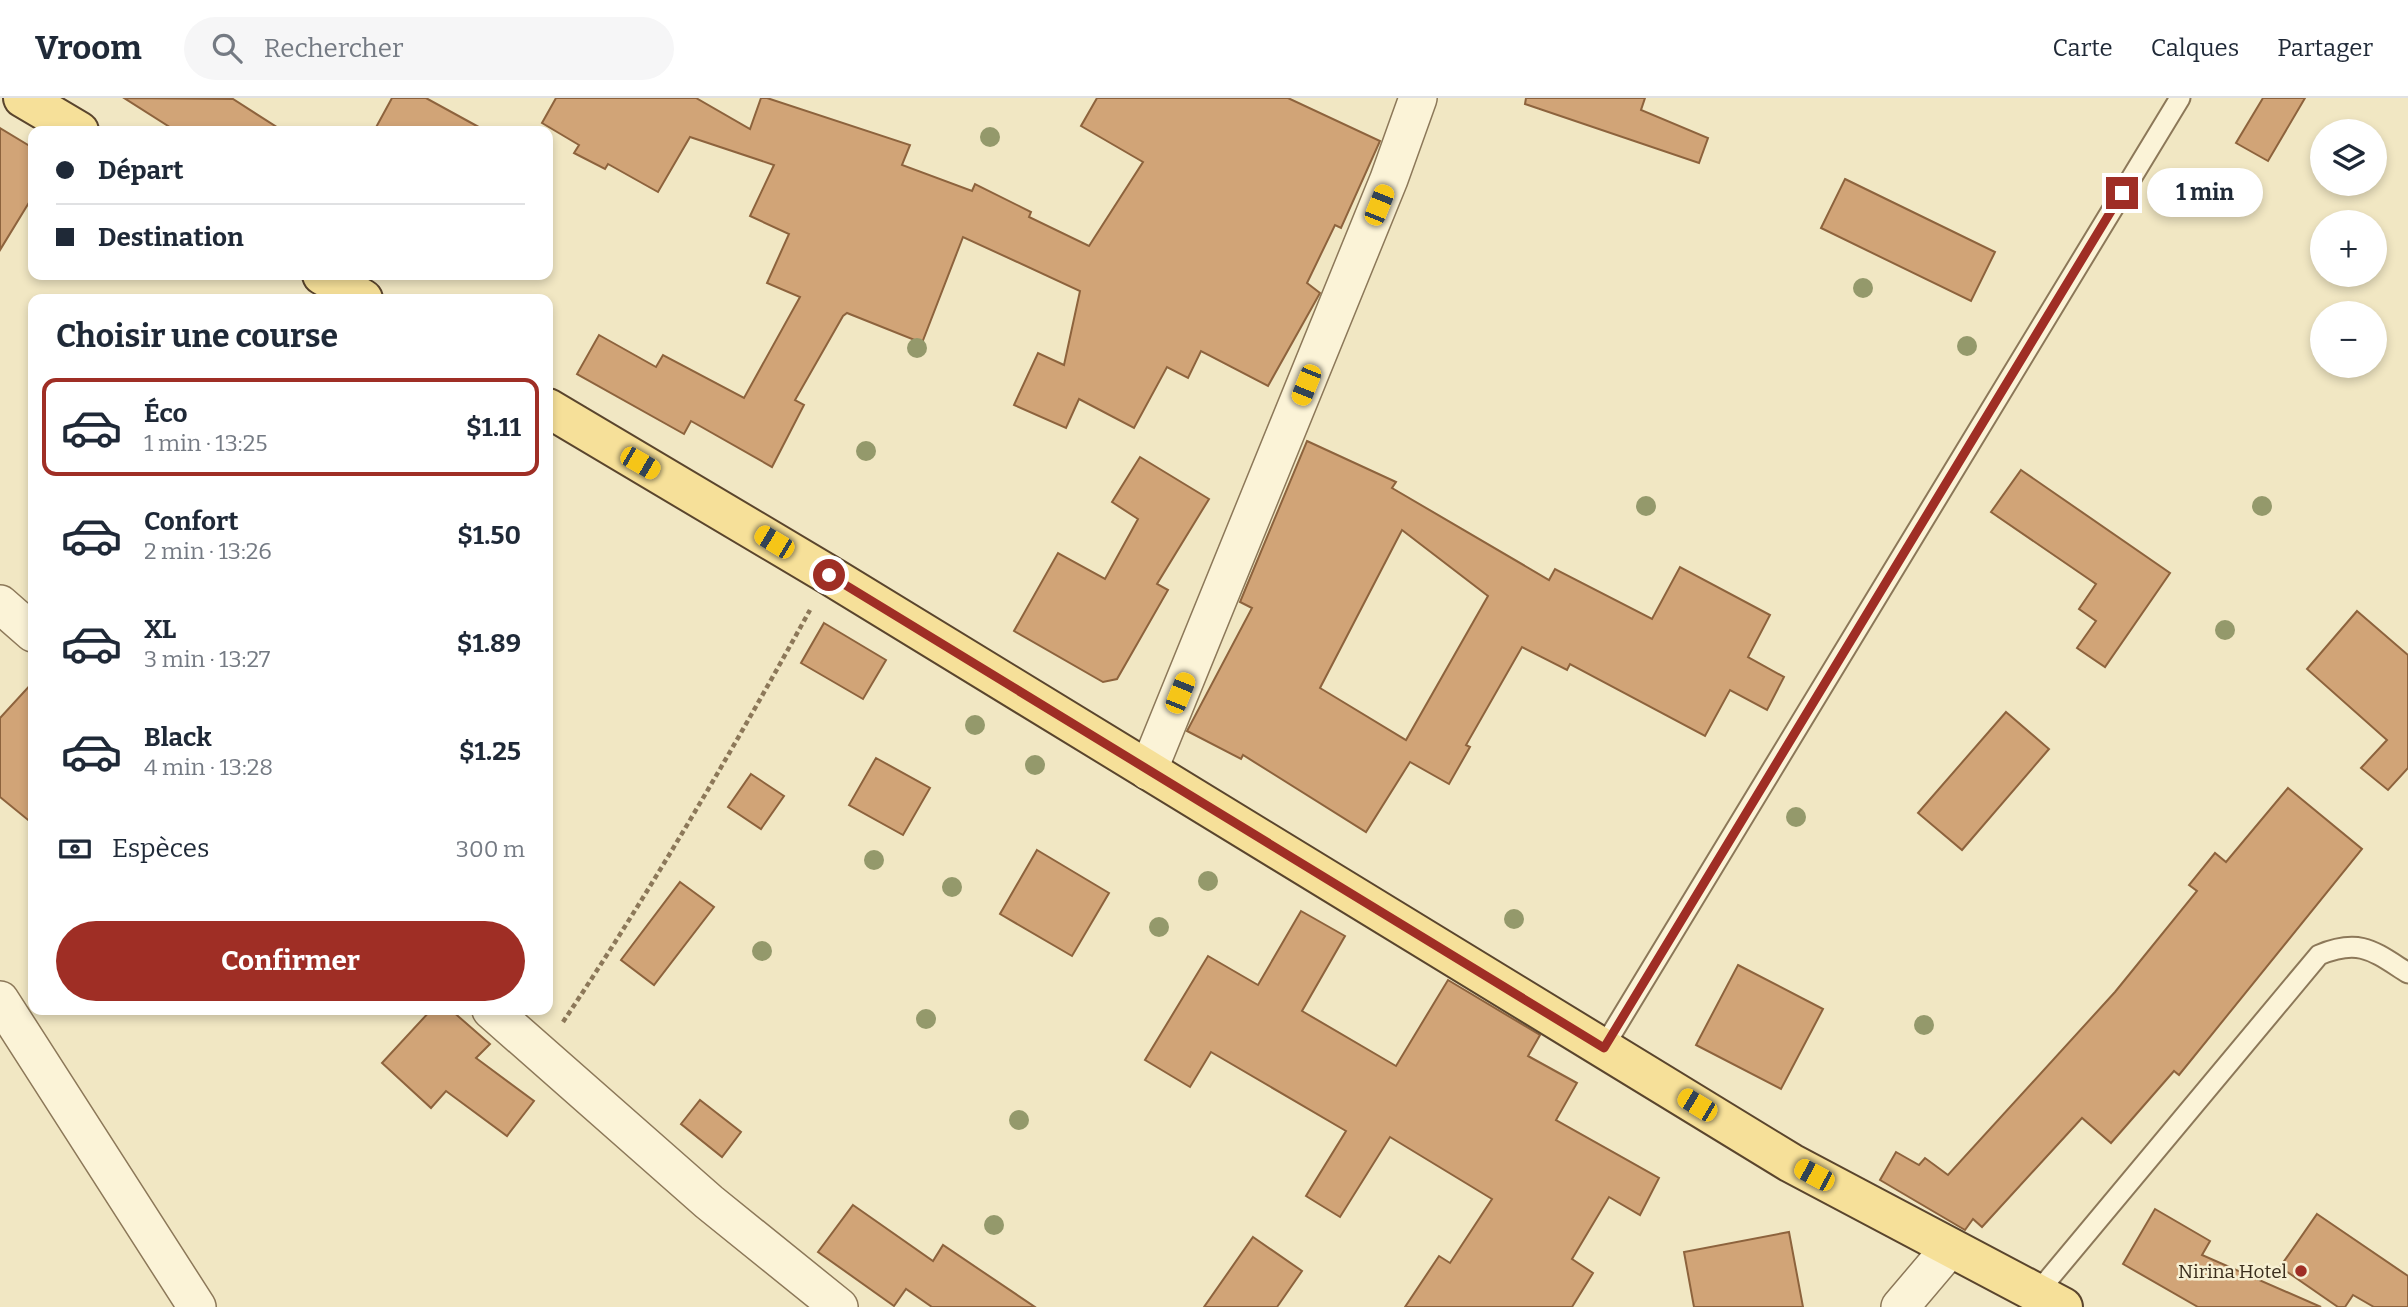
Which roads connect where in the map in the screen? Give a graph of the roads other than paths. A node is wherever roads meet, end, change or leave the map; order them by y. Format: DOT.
graph roads {
  1 [pos="23,98"];
  2 [pos="1418,98"];
  3 [pos="2180,98"];
  4 [pos="71,126"];
  5 [pos="331,280"];
  6 [pos="354,294"];
  7 [pos="553,411"];
  8 [pos="0,604"];
  9 [pos="28,629"];
  10 [pos="1148,771"];
  11 [pos="2408,973"];
  12 [pos="0,1000"];
  13 [pos="497,1015"];
  14 [pos="1604,1048"];
  15 [pos="1950,1248"];
  16 [pos="2050,1300"];
  17 [pos="197,1307"];
  18 [pos="839,1307"];
  19 [pos="1900,1307"];
  1 -- 4 [label="main road"];
  2 -- 10 [label="street"];
  3 -- 14 [label="lane"];
  5 -- 6 [label="main road"];
  7 -- 10 [label="main road"];
  8 -- 9 [label="street"];
  10 -- 14 [label="main road"];
  11 -- 16 [label="lane"];
  12 -- 17 [label="street"];
  13 -- 18 [label="street"];
  14 -- 15 [label="main road"];
  15 -- 16 [label="main road"];
  15 -- 19 [label="street"];
}
